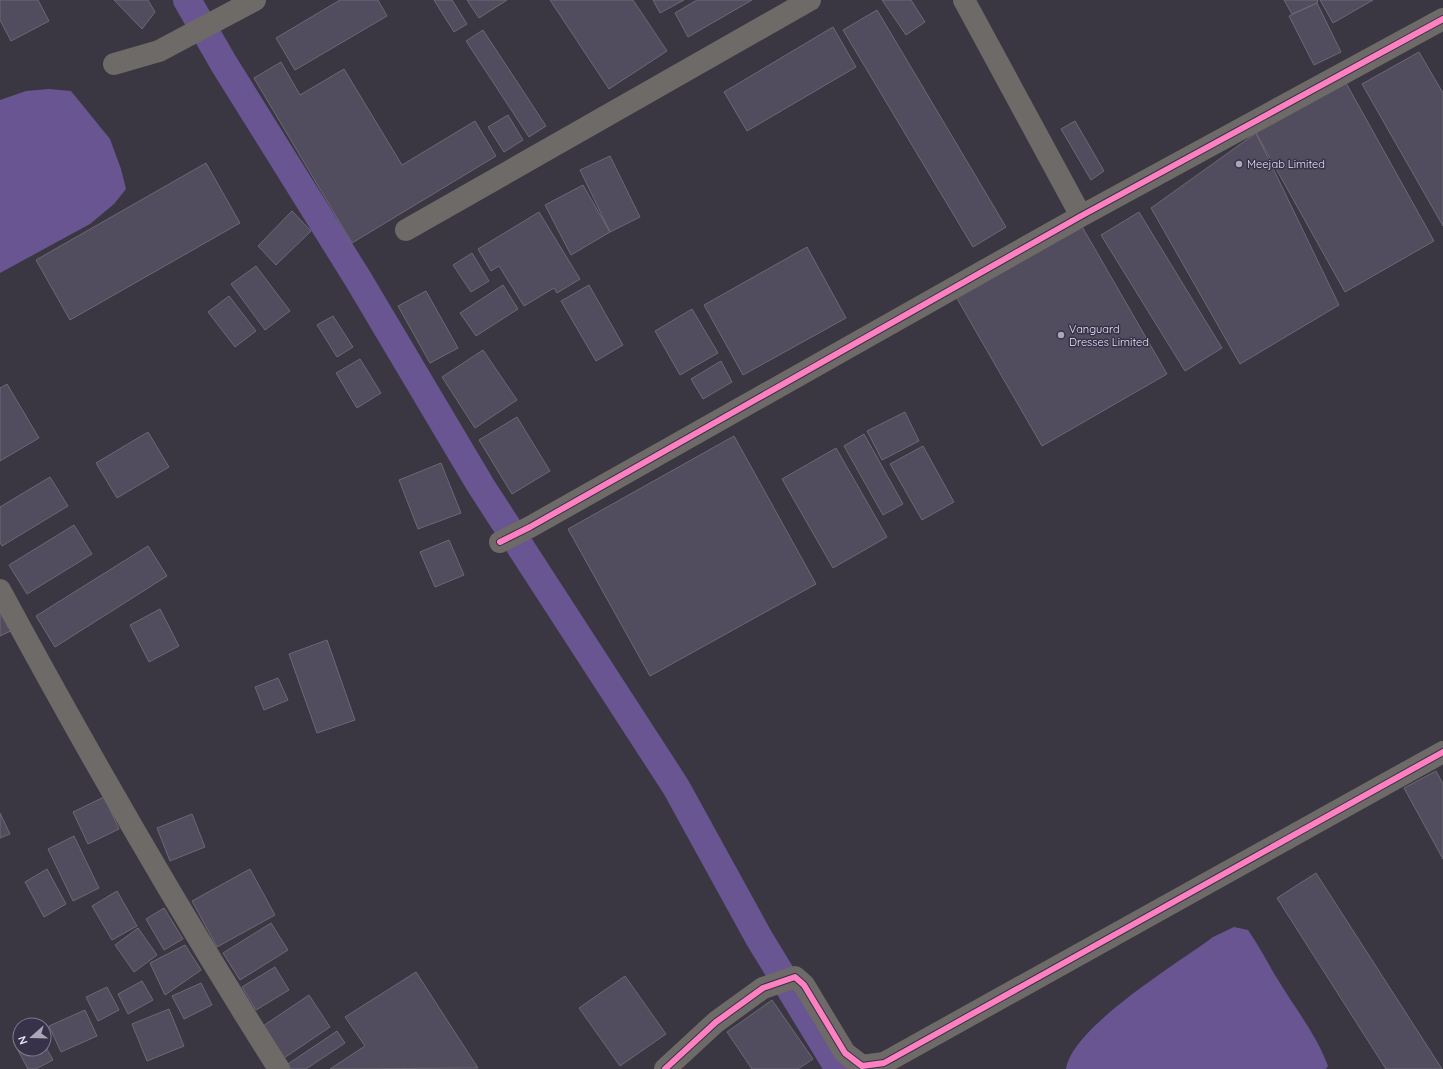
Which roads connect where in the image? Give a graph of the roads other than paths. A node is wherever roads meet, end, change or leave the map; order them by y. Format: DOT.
graph roads {
  1 [pos="255,0"];
  2 [pos="810,0"];
  3 [pos="964,0"];
  4 [pos="1443,19"];
  5 [pos="114,64"];
  6 [pos="1081,216"];
  7 [pos="406,230"];
  8 [pos="500,542"];
  9 [pos="0,590"];
  10 [pos="1443,752"];
  11 [pos="279,1069"];
  12 [pos="665,1069"];
  1 -- 5 [label="street"];
  2 -- 7 [label="street"];
  3 -- 6 [label="street"];
  4 -- 6 [label="street"];
  6 -- 8 [label="street"];
  9 -- 11 [label="street"];
  10 -- 12 [label="street"];
}
